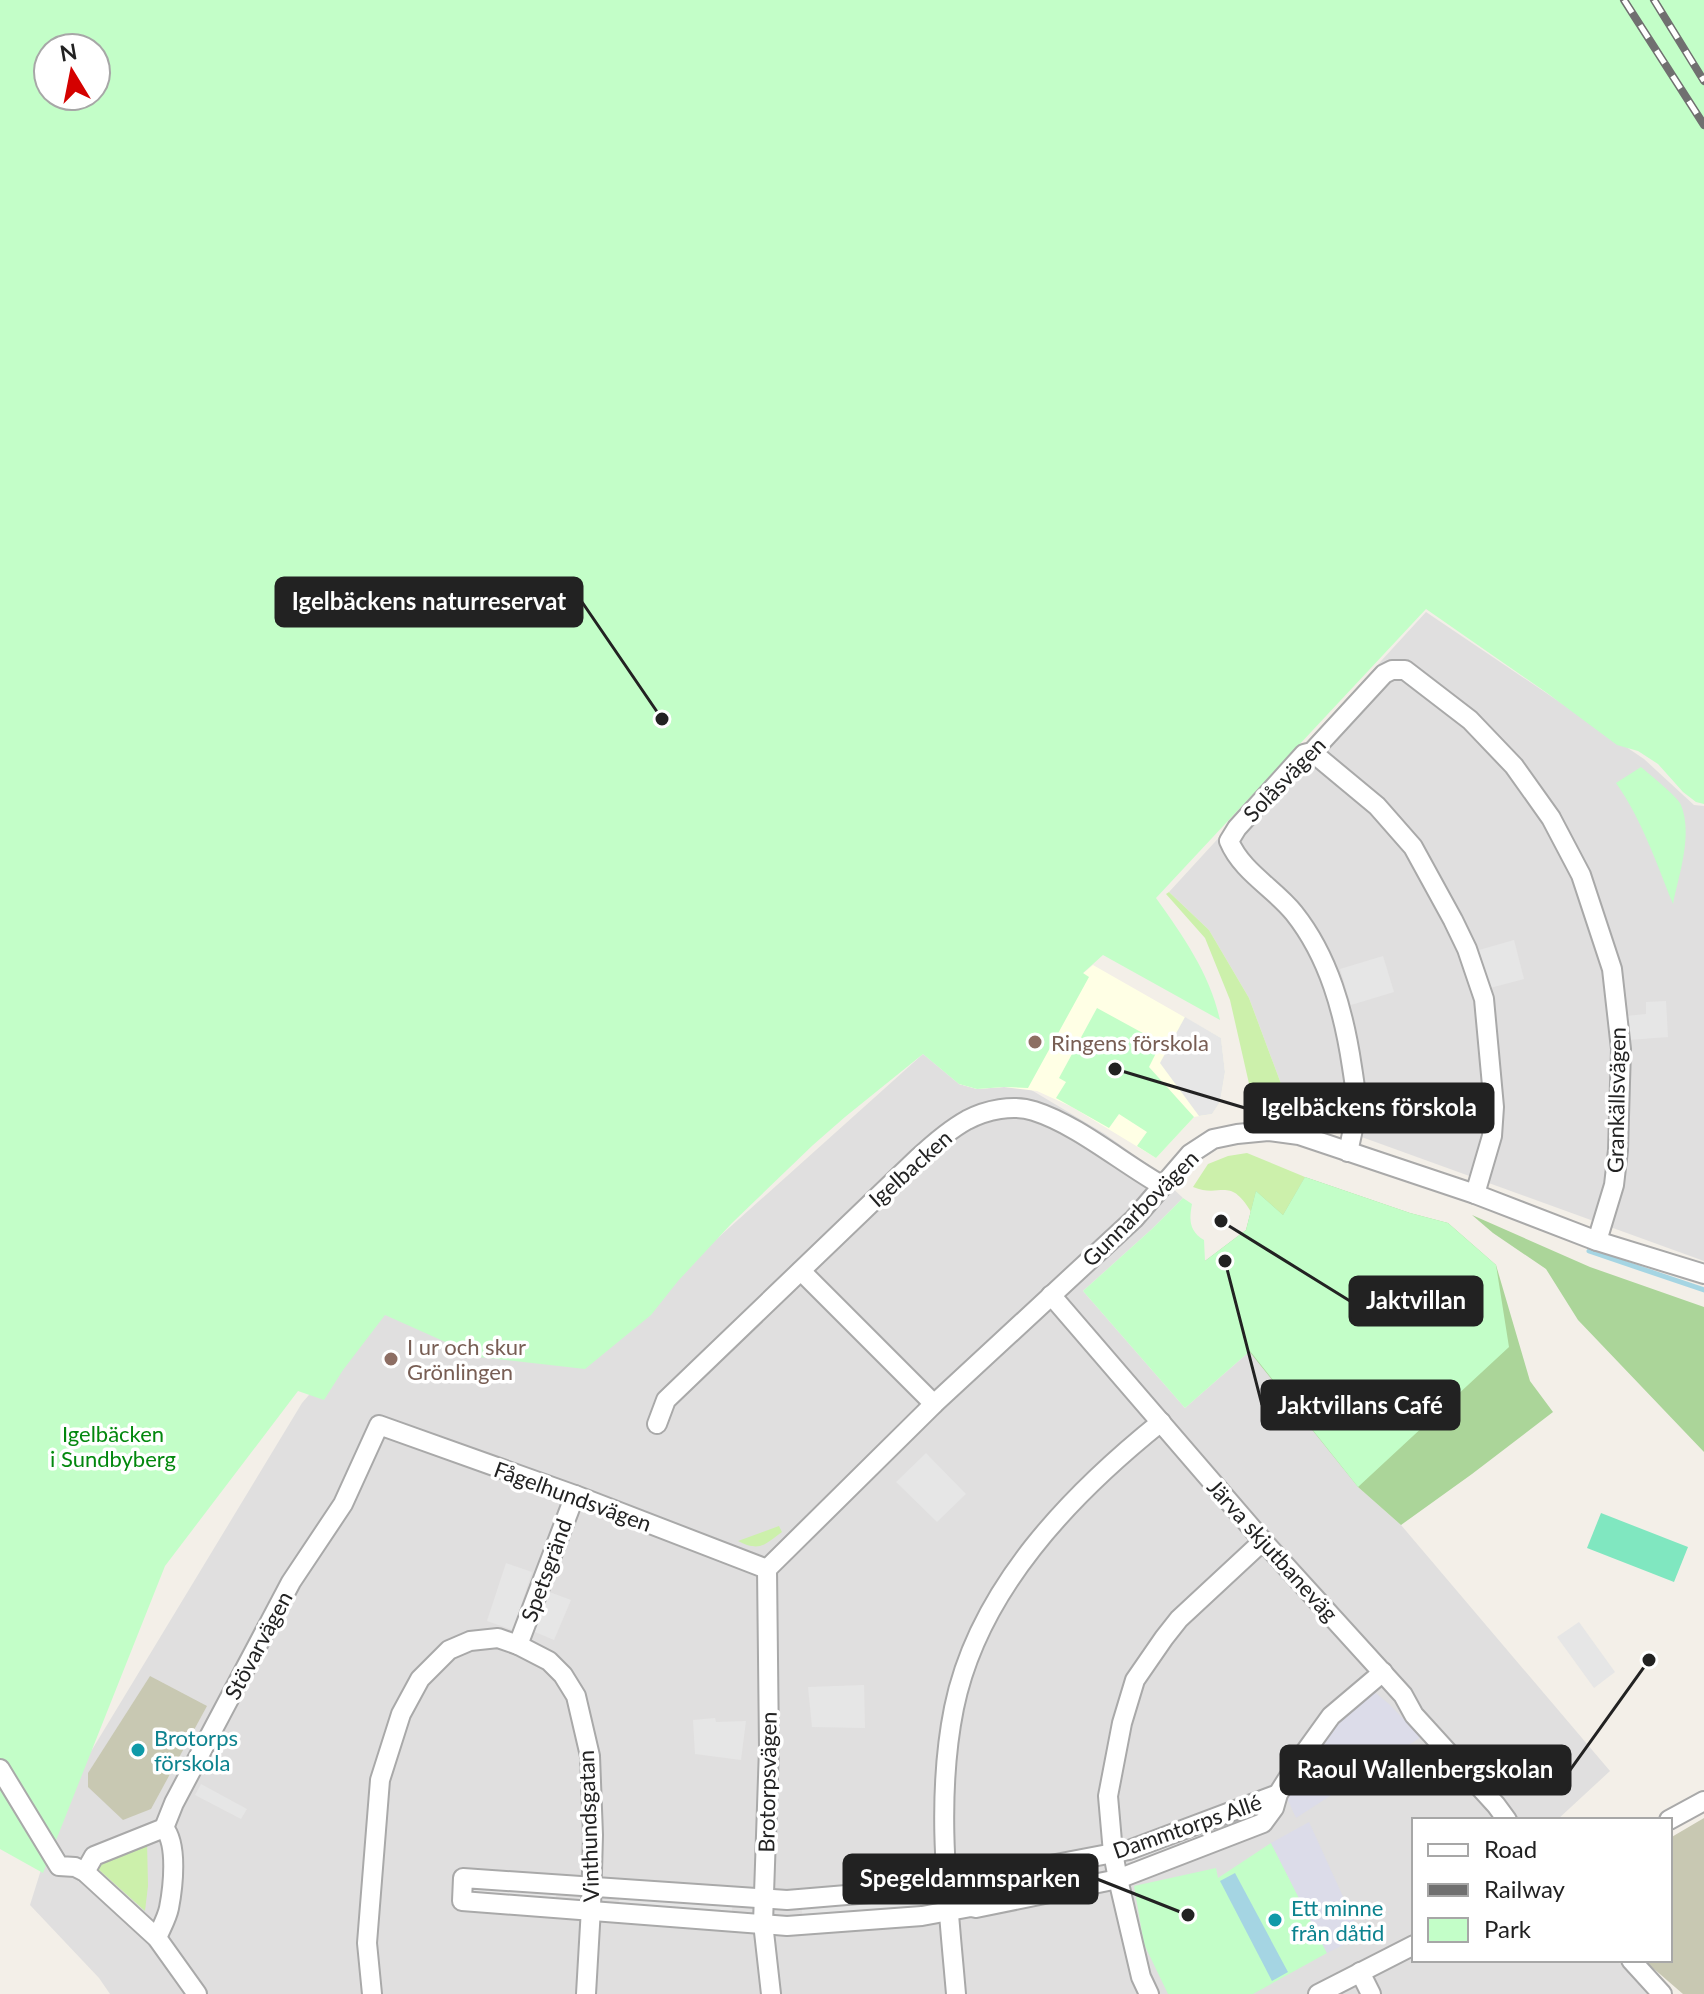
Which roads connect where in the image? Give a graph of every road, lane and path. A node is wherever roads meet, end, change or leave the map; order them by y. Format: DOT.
graph roads {
  1 [pos="1384,674"];
  2 [pos="1312,752"];
  3 [pos="1348,1152"];
  4 [pos="1163,1186"];
  5 [pos="1475,1194"];
  6 [pos="1597,1241"];
  7 [pos="801,1271"];
  8 [pos="1704,1274"];
  9 [pos="1051,1295"];
  10 [pos="934,1404"];
  11 [pos="1161,1422"];
  12 [pos="657,1424"];
  13 [pos="379,1425"];
  14 [pos="575,1495"];
  15 [pos="1263,1541"];
  16 [pos="767,1569"];
  17 [pos="518,1645"];
  18 [pos="1383,1672"];
  19 [pos="0,1769"];
  20 [pos="1278,1794"];
  21 [pos="1704,1801"];
  22 [pos="1501,1812"];
  23 [pos="1672,1818"];
  24 [pos="164,1828"];
  25 [pos="1113,1853"];
  26 [pos="85,1872"];
  27 [pos="1118,1879"];
  28 [pos="948,1885"];
  29 [pos="592,1887"];
  30 [pos="763,1899"];
  31 [pos="949,1910"];
  32 [pos="591,1911"];
  33 [pos="763,1923"];
  34 [pos="157,1938"];
  35 [pos="1412,1946"];
  36 [pos="1633,1962"];
  37 [pos="1360,1972"];
  38 [pos="197,1994"];
  39 [pos="372,1994"];
  40 [pos="586,1994"];
  41 [pos="771,1994"];
  42 [pos="956,1994"];
  43 [pos="1149,1994"];
  44 [pos="1318,1994"];
  45 [pos="1371,1994"];
  46 [pos="1662,1994"];
  1 -- 2 [label="street, Solåsvägen"];
  1 -- 6 [label="street, Grankällsvägen"];
  2 -- 3 [label="street, Solåsvägen"];
  2 -- 5 [label="street"];
  3 -- 4 [label="street, Gunnarbovägen"];
  3 -- 5 [label="street, Gunnarbovägen"];
  4 -- 7 [label="street, Igelbacken"];
  4 -- 9 [label="street, Gunnarbovägen"];
  5 -- 6 [label="street, Gunnarbovägen"];
  6 -- 8 [label="street, Gunnarbovägen"];
  7 -- 10 [label="street"];
  7 -- 12 [label="street, Igelbacken"];
  9 -- 10 [label="street, Gunnarbovägen"];
  9 -- 11 [label="street, Järva skjutbaneväg"];
  10 -- 16 [label="street, Gunnarbovägen"];
  11 -- 15 [label="street, Järva skjutbaneväg"];
  11 -- 28 [label="street"];
  13 -- 14 [label="street, Fågelhundsvägen"];
  13 -- 24 [label="street, Stövarvägen"];
  14 -- 16 [label="street, Fågelhundsvägen"];
  14 -- 17 [label="street, Spetsgränd"];
  15 -- 18 [label="street, Järva skjutbaneväg"];
  15 -- 25 [label="street"];
  16 -- 30 [label="street, Brotorpsvägen"];
  17 -- 29 [label="street, Vinthundsgatan"];
  17 -- 39 [label="street, Vinthundsgatan"];
  18 -- 20 [label="street, Dammtorps Allé"];
  18 -- 22 [label="street, Järva skjutbaneväg"];
  19 -- 26 [label="street"];
  20 -- 25 [label="street, Dammtorps Allé"];
  20 -- 27 [label="street, Dammtorps Allé"];
  21 -- 23 [label="street"];
  24 -- 26 [label="street"];
  24 -- 34 [label="street"];
  25 -- 27 [label="street"];
  25 -- 28 [label="street, Dammtorps Allé"];
  26 -- 34 [label="street"];
  27 -- 31 [label="street, Dammtorps Allé"];
  27 -- 43 [label="street"];
  28 -- 30 [label="street, Dammtorps Allé"];
  28 -- 31 [label="street"];
  29 -- 30 [label="street, Dammtorps Allé"];
  29 -- 32 [label="street, Vinthundsgatan"];
  29 -- 32 [label="street, Dammtorps Allé"];
  30 -- 33 [label="street, Brotorpsvägen"];
  31 -- 33 [label="street, Dammtorps Allé"];
  31 -- 42 [label="street"];
  32 -- 33 [label="street, Dammtorps Allé"];
  32 -- 40 [label="street, Vinthundsgatan"];
  33 -- 41 [label="street, Brotorpsvägen"];
  34 -- 38 [label="street"];
  35 -- 37 [label="street"];
  36 -- 46 [label="street"];
  37 -- 44 [label="street"];
  37 -- 45 [label="street"];
}
